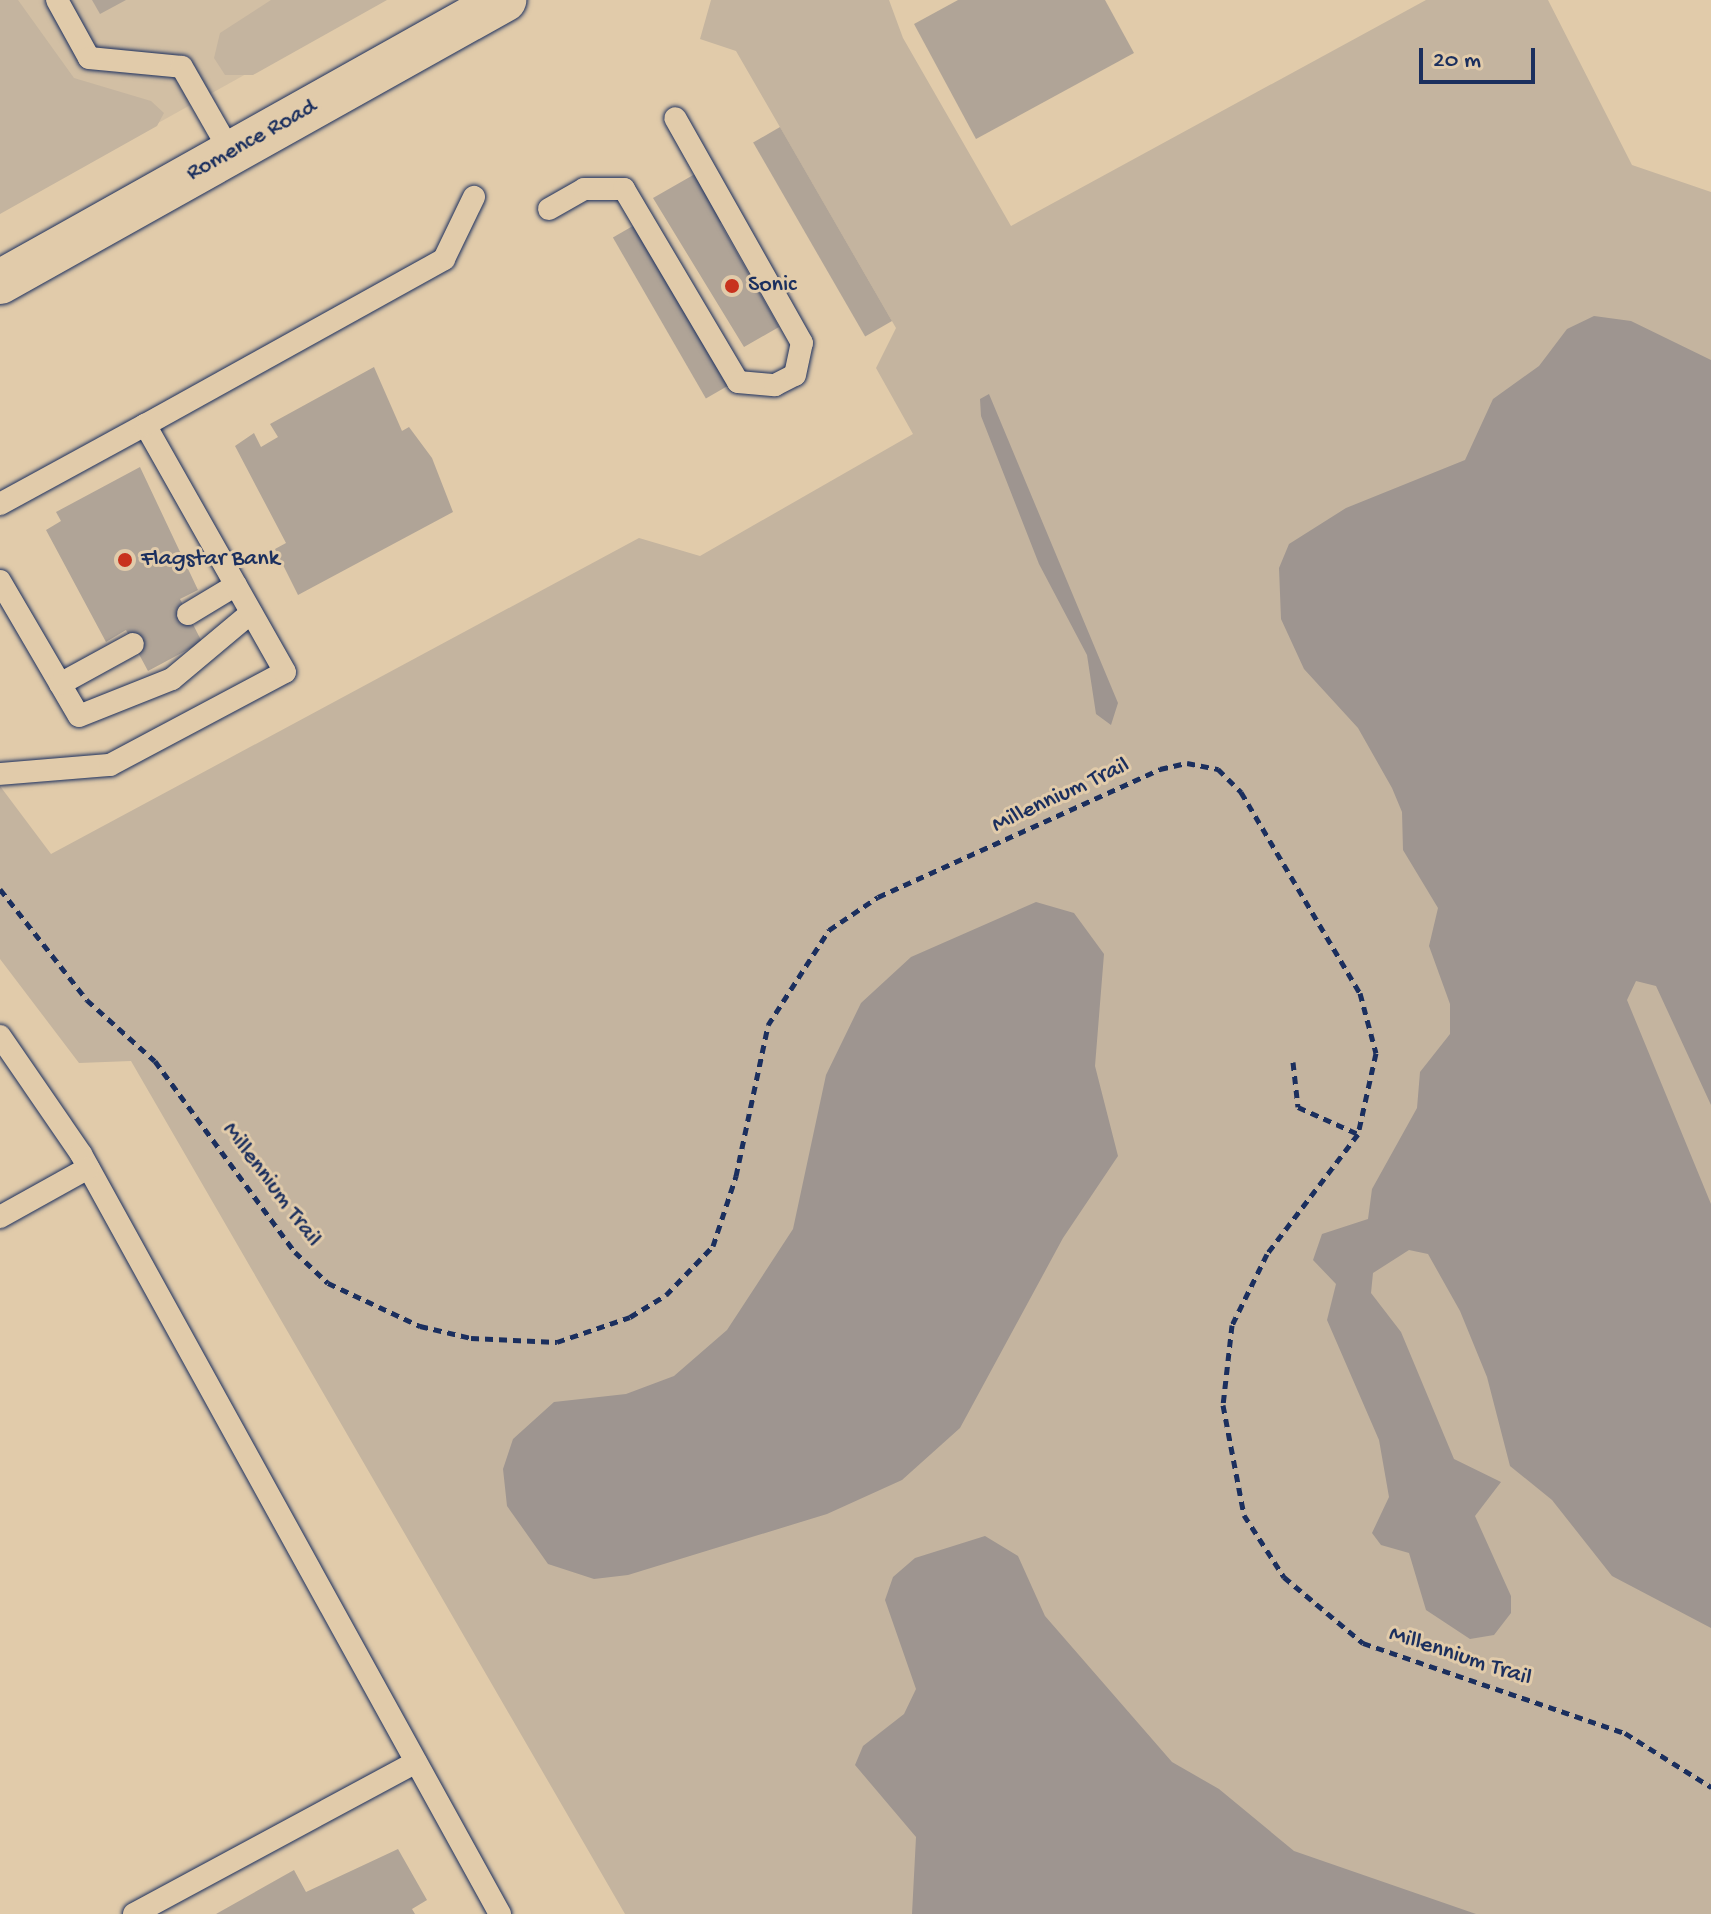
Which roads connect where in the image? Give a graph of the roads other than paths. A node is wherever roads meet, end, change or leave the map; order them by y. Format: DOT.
graph roads {
  1 [pos="57,0"];
  2 [pos="504,0"];
  3 [pos="675,118"];
  4 [pos="231,153"];
  5 [pos="474,197"];
  6 [pos="549,209"];
  7 [pos="0,282"];
  8 [pos="145,425"];
  9 [pos="0,504"];
  10 [pos="0,581"];
  11 [pos="236,585"];
  12 [pos="251,613"];
  13 [pos="188,614"];
  14 [pos="133,644"];
  15 [pos="60,684"];
  16 [pos="0,774"];
  17 [pos="0,1036"];
  18 [pos="88,1168"];
  19 [pos="0,1217"];
  20 [pos="416,1762"];
  21 [pos="134,1914"];
  22 [pos="500,1914"];
  1 -- 4 [label="lane"];
  2 -- 4 [label="street, Romence Road"];
  3 -- 6 [label="lane"];
  4 -- 7 [label="street, Romence Road"];
  5 -- 8 [label="lane"];
  8 -- 9 [label="lane"];
  8 -- 11 [label="lane"];
  10 -- 15 [label="lane"];
  11 -- 12 [label="lane"];
  11 -- 13 [label="lane"];
  12 -- 15 [label="lane"];
  12 -- 16 [label="lane"];
  14 -- 15 [label="lane"];
  17 -- 18 [label="lane"];
  18 -- 19 [label="lane"];
  18 -- 20 [label="lane"];
  20 -- 21 [label="lane"];
  20 -- 22 [label="lane"];
}
